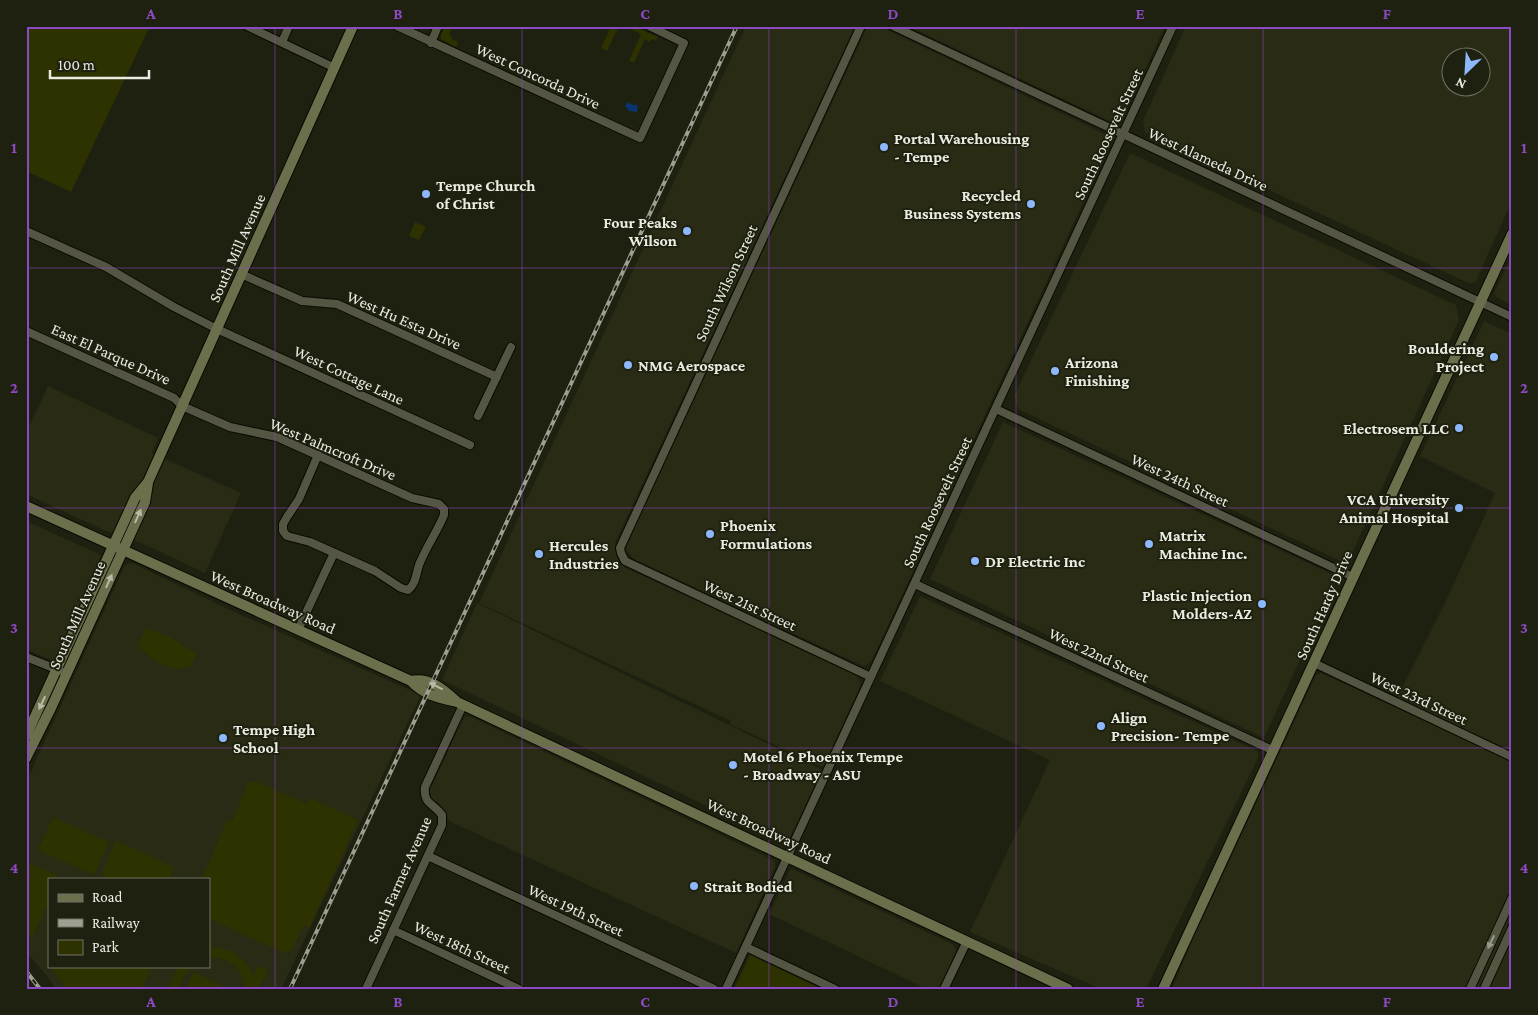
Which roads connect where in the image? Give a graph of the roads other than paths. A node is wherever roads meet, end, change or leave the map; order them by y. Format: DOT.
graph roads {
  1 [pos="247,26"];
  2 [pos="288,26"];
  3 [pos="353,26"];
  4 [pos="397,26"];
  5 [pos="438,26"];
  6 [pos="649,26"];
  7 [pos="861,26"];
  8 [pos="893,26"];
  9 [pos="1173,26"];
  10 [pos="282,42"];
  11 [pos="431,43"];
  12 [pos="334,68"];
  13 [pos="1123,134"];
  14 [pos="26,231"];
  15 [pos="1512,234"];
  16 [pos="242,274"];
  17 [pos="1480,302"];
  18 [pos="1512,317"];
  19 [pos="217,329"];
  20 [pos="26,331"];
  21 [pos="511,347"];
  22 [pos="497,377"];
  23 [pos="182,406"];
  24 [pos="996,408"];
  25 [pos="478,416"];
  26 [pos="470,445"];
  27 [pos="318,455"];
  28 [pos="26,506"];
  29 [pos="118,547"];
  30 [pos="334,553"];
  31 [pos="621,553"];
  32 [pos="1353,577"];
  33 [pos="915,584"];
  34 [pos="298,630"];
  35 [pos="26,657"];
  36 [pos="1314,663"];
  37 [pos="60,671"];
  38 [pos="871,677"];
  39 [pos="460,703"];
  40 [pos="26,736"];
  41 [pos="1272,750"];
  42 [pos="1512,757"];
  43 [pos="26,758"];
  44 [pos="428,856"];
  45 [pos="788,856"];
  46 [pos="1512,898"];
  47 [pos="1512,928"];
  48 [pos="393,930"];
  49 [pos="967,941"];
  50 [pos="746,947"];
  51 [pos="366,989"];
  52 [pos="519,989"];
  53 [pos="714,989"];
  54 [pos="726,989"];
  55 [pos="835,989"];
  56 [pos="944,989"];
  57 [pos="1068,989"];
  58 [pos="1163,989"];
  59 [pos="1470,989"];
  60 [pos="1484,989"];
  1 -- 10 [label="street"];
  2 -- 10 [label="street"];
  3 -- 12 [label="main road, South Mill Avenue"];
  4 -- 11 [label="street, West Concorda Drive"];
  5 -- 11 [label="street"];
  6 -- 11 [label="street, West Concorda Drive"];
  7 -- 31 [label="street, South Wilson Street"];
  8 -- 13 [label="street, West Alameda Drive"];
  9 -- 13 [label="street, South Roosevelt Street"];
  10 -- 12 [label="street"];
  12 -- 16 [label="main road, South Mill Avenue"];
  13 -- 17 [label="street, West Alameda Drive"];
  13 -- 24 [label="street, South Roosevelt Street"];
  14 -- 19 [label="street, West Cottage Lane"];
  15 -- 17 [label="main road, South Hardy Drive"];
  16 -- 19 [label="main road, South Mill Avenue"];
  16 -- 22 [label="street, West Hu Esta Drive"];
  17 -- 18 [label="street, West Alameda Drive"];
  17 -- 32 [label="main road, South Hardy Drive"];
  19 -- 23 [label="main road, South Mill Avenue"];
  19 -- 26 [label="street, West Cottage Lane"];
  20 -- 23 [label="street, East El Parque Drive"];
  21 -- 22 [label="street"];
  22 -- 25 [label="street"];
  23 -- 27 [label="street, West Palmcroft Drive"];
  23 -- 29 [label="main road, South Mill Avenue"];
  24 -- 32 [label="street, West 24th Street"];
  24 -- 33 [label="street, South Roosevelt Street"];
  27 -- 30 [label="street"];
  27 -- 30 [label="street, West Palmcroft Drive"];
  28 -- 29 [label="main road, West Broadway Road"];
  29 -- 34 [label="main road, West Broadway Road"];
  29 -- 37 [label="main road, South Mill Avenue"];
  43 -- 29 [label="main road, South Mill Avenue, one-way"];
  30 -- 34 [label="street"];
  31 -- 38 [label="street, West 21st Street"];
  32 -- 36 [label="main road, South Hardy Drive"];
  33 -- 38 [label="street, South Roosevelt Street"];
  33 -- 41 [label="street, West 22nd Street"];
  34 -- 39 [label="main road, West Broadway Road"];
  35 -- 37 [label="street"];
  36 -- 41 [label="main road, South Hardy Drive"];
  36 -- 42 [label="street, West 23rd Street"];
  37 -- 40 [label="main road, South Mill Avenue, one-way"];
  38 -- 45 [label="street, South Roosevelt Street"];
  39 -- 44 [label="street, South Farmer Avenue"];
  39 -- 45 [label="main road, West Broadway Road"];
  41 -- 58 [label="main road, South Hardy Drive"];
  44 -- 48 [label="street, South Farmer Avenue"];
  44 -- 53 [label="street, West 19th Street"];
  45 -- 49 [label="main road, West Broadway Road"];
  45 -- 50 [label="street, South Roosevelt Street"];
  46 -- 59 [label="street, one-way"];
  47 -- 60 [label="street"];
  48 -- 51 [label="street, South Farmer Avenue"];
  48 -- 52 [label="street, West 18th Street"];
  49 -- 56 [label="street"];
  49 -- 57 [label="main road, West Broadway Road"];
  50 -- 54 [label="street, South Roosevelt Street"];
  50 -- 55 [label="street"];
}
